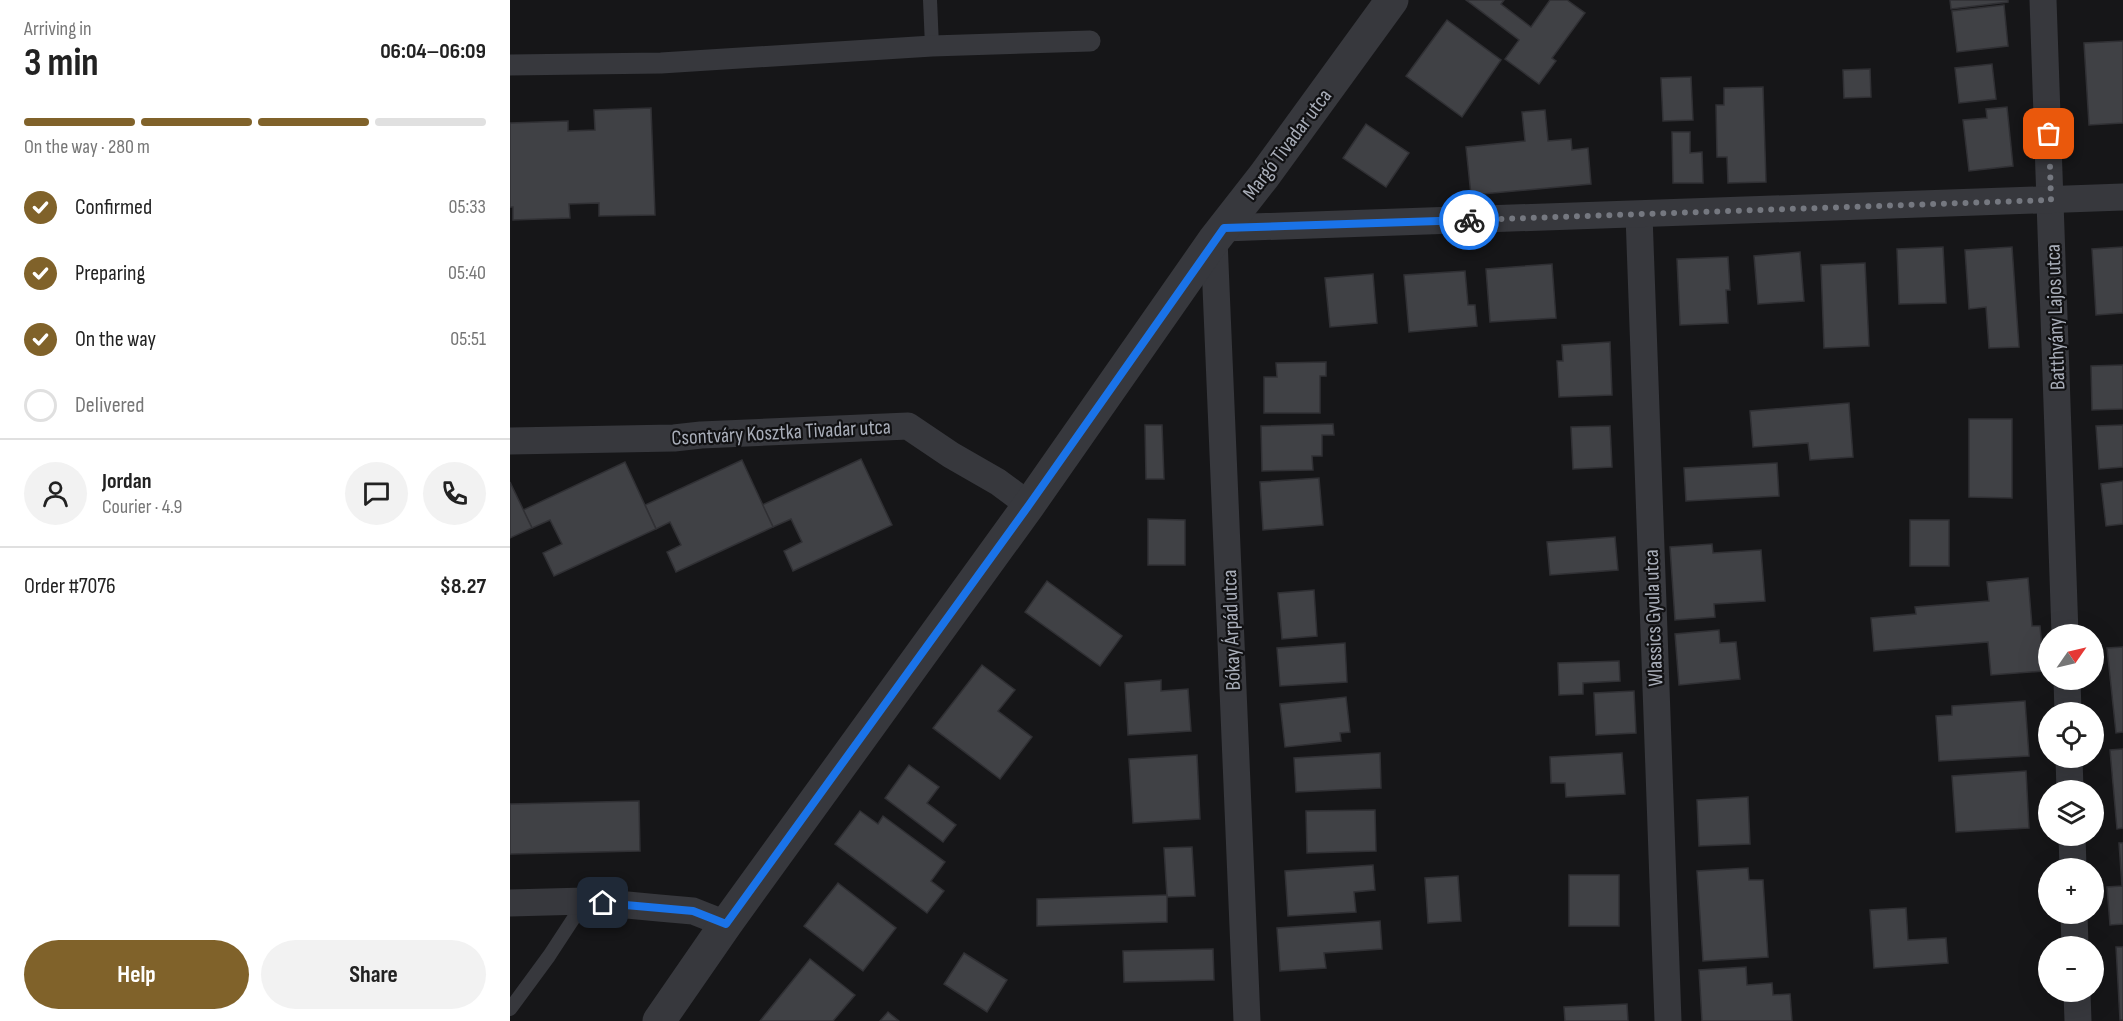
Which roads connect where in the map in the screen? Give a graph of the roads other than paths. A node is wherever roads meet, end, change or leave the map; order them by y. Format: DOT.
graph roads {
  1 [pos="930,0"];
  2 [pos="1392,0"];
  3 [pos="2043,0"];
  4 [pos="1090,41"];
  5 [pos="932,46"];
  6 [pos="510,65"];
  7 [pos="2123,197"];
  8 [pos="2051,200"];
  9 [pos="1639,215"];
  10 [pos="1219,234"];
  11 [pos="510,441"];
  12 [pos="1029,505"];
  13 [pos="2065,624"];
  14 [pos="585,902"];
  15 [pos="510,903"];
  16 [pos="726,924"];
  17 [pos="2077,1002"];
  18 [pos="510,1009"];
  19 [pos="659,1021"];
  20 [pos="1247,1021"];
  21 [pos="1668,1021"];
  22 [pos="2078,1021"];
  1 -- 5 [label="lane"];
  2 -- 10 [label="street, Margó Tivadar utca"];
  3 -- 8 [label="street, Batthyány Lajos utca"];
  4 -- 5 [label="street"];
  5 -- 6 [label="street"];
  7 -- 8 [label="street"];
  8 -- 9 [label="street"];
  8 -- 13 [label="street, Batthyány Lajos utca"];
  9 -- 10 [label="street"];
  9 -- 21 [label="street, Wlassics Gyula utca"];
  10 -- 12 [label="street, Margó Tivadar utca"];
  10 -- 20 [label="street, Bókay Árpád utca"];
  11 -- 12 [label="street, Csontváry Kosztka Tivadar utca"];
  12 -- 16 [label="street, Margó Tivadar utca"];
  14 -- 15 [label="street"];
  14 -- 16 [label="street"];
  14 -- 18 [label="lane"];
  16 -- 19 [label="street, Margó Tivadar utca"];
  17 -- 22 [label="street"];
}
